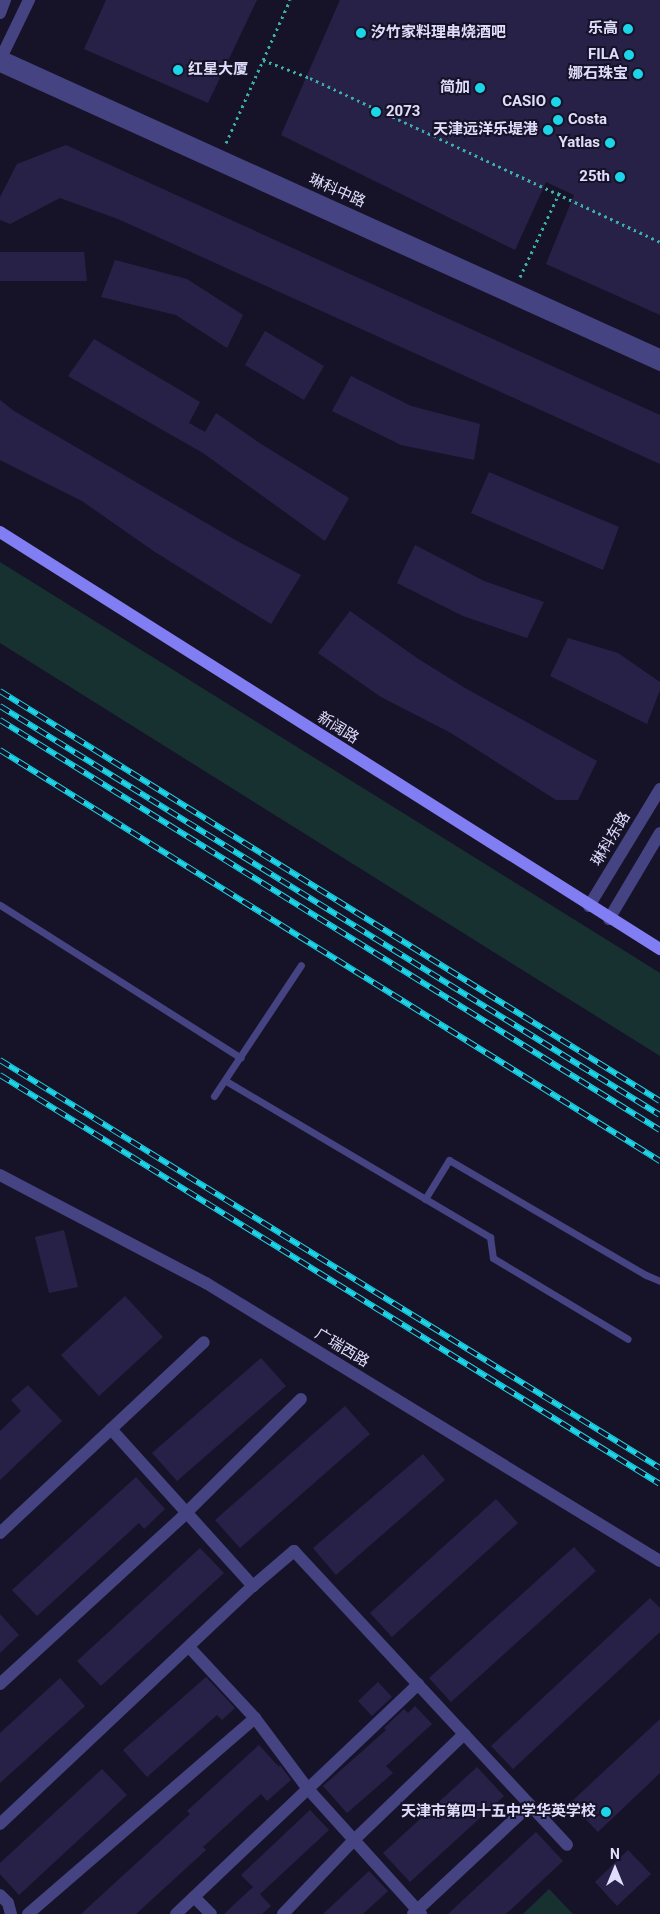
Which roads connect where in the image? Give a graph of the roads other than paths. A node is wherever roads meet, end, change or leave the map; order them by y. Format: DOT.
graph roads {
  1 [pos="5,0"];
  2 [pos="29,0"];
  3 [pos="0,13"];
  4 [pos="0,59"];
  5 [pos="660,355"];
  6 [pos="660,365"];
  7 [pos="0,532"];
  8 [pos="660,789"];
  9 [pos="660,833"];
  10 [pos="0,905"];
  11 [pos="589,906"];
  12 [pos="609,919"];
  13 [pos="660,949"];
  14 [pos="301,965"];
  15 [pos="241,1058"];
  16 [pos="226,1081"];
  17 [pos="214,1096"];
  18 [pos="0,1176"];
  19 [pos="425,1199"];
  20 [pos="660,1281"];
  21 [pos="628,1339"];
  22 [pos="204,1342"];
  23 [pos="301,1399"];
  24 [pos="111,1429"];
  25 [pos="186,1512"];
  26 [pos="0,1533"];
  27 [pos="660,1561"];
  28 [pos="253,1586"];
  29 [pos="188,1647"];
  30 [pos="0,1684"];
  31 [pos="418,1684"];
  32 [pos="255,1718"];
  33 [pos="464,1734"];
  34 [pos="308,1789"];
  35 [pos="530,1804"];
  36 [pos="0,1824"];
  37 [pos="354,1840"];
  38 [pos="567,1845"];
  39 [pos="0,1895"];
  40 [pos="194,1897"];
  41 [pos="417,1912"];
  42 [pos="11,1914"];
  43 [pos="28,1914"];
  44 [pos="176,1914"];
  45 [pos="211,1914"];
  46 [pos="283,1914"];
  1 -- 3 [label="street"];
  2 -- 4 [label="street"];
  4 -- 5 [label="street, 琳科中路"];
  4 -- 6 [label="street, 琳科中路"];
  7 -- 11 [label="main road, 新阔路"];
  8 -- 11 [label="street, 琳科东路"];
  9 -- 12 [label="street"];
  10 -- 15 [label="lane"];
  11 -- 12 [label="main road, 新阔路"];
  12 -- 13 [label="main road, 新阔路"];
  14 -- 15 [label="lane"];
  15 -- 16 [label="lane"];
  16 -- 17 [label="lane"];
  16 -- 19 [label="lane"];
  18 -- 27 [label="street, 广瑞西路"];
  19 -- 20 [label="lane"];
  19 -- 21 [label="lane"];
  22 -- 24 [label="street"];
  23 -- 25 [label="street"];
  24 -- 25 [label="street"];
  24 -- 26 [label="street"];
  25 -- 28 [label="street"];
  25 -- 30 [label="street"];
  28 -- 29 [label="street"];
  28 -- 31 [label="street"];
  29 -- 32 [label="street"];
  29 -- 36 [label="street"];
  31 -- 33 [label="street"];
  31 -- 34 [label="street"];
  32 -- 34 [label="street"];
  32 -- 43 [label="street"];
  33 -- 35 [label="street"];
  33 -- 37 [label="street"];
  34 -- 37 [label="street"];
  34 -- 40 [label="street"];
  35 -- 38 [label="street"];
  35 -- 41 [label="street"];
  37 -- 41 [label="street"];
  37 -- 46 [label="street"];
  39 -- 42 [label="street"];
  40 -- 44 [label="street"];
  40 -- 45 [label="street"];
}
